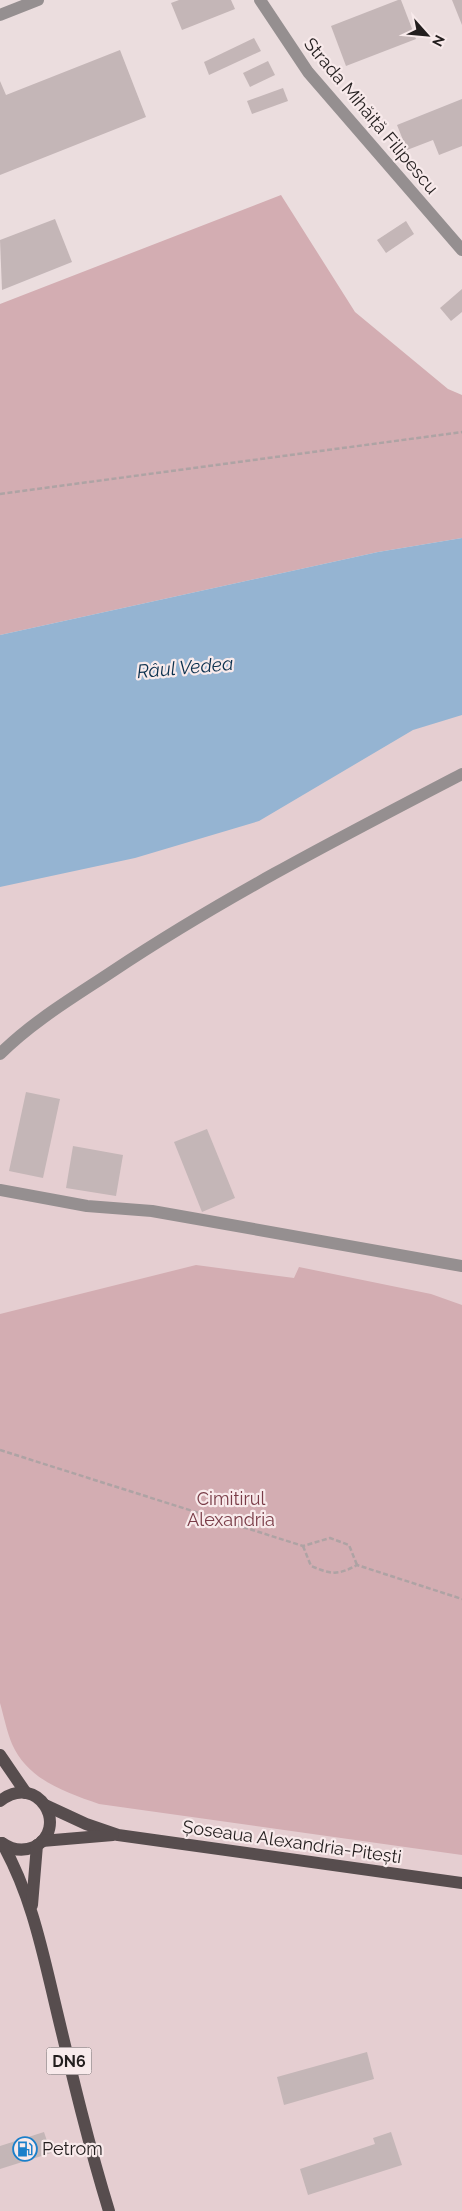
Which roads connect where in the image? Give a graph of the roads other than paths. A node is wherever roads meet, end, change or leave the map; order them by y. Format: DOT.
graph roads {
  1 [pos="38,0"];
  2 [pos="260,0"];
  3 [pos="0,15"];
  4 [pos="462,250"];
  5 [pos="462,774"];
  6 [pos="0,1054"];
  7 [pos="0,1190"];
  8 [pos="462,1266"];
  9 [pos="0,1755"];
  10 [pos="26,1793"];
  11 [pos="0,1801"];
  12 [pos="45,1805"];
  13 [pos="118,1835"];
  14 [pos="1,1842"];
  15 [pos="40,1843"];
  16 [pos="462,1883"];
  17 [pos="32,1910"];
  18 [pos="109,2211"];
  1 -- 3 [label="street"];
  2 -- 4 [label="street, Strada Mihăiță Filipescu"];
  5 -- 6 [label="street"];
  7 -- 8 [label="street"];
  9 -- 10 [label="main road"];
  10 -- 11 [label="main road"];
  10 -- 12 [label="main road, Șoseaua Alexandria-Pitești"];
  12 -- 13 [label="main road, Șoseaua Alexandria-Pitești"];
  12 -- 15 [label="main road, DN6"];
  13 -- 15 [label="main road, Șoseaua Alexandria-Pitești"];
  13 -- 16 [label="main road, Șoseaua Alexandria-Pitești"];
  14 -- 15 [label="main road, DN6"];
  14 -- 17 [label="main road, DN6"];
  15 -- 17 [label="main road, DN6"];
  17 -- 18 [label="main road, DN6"];
}
